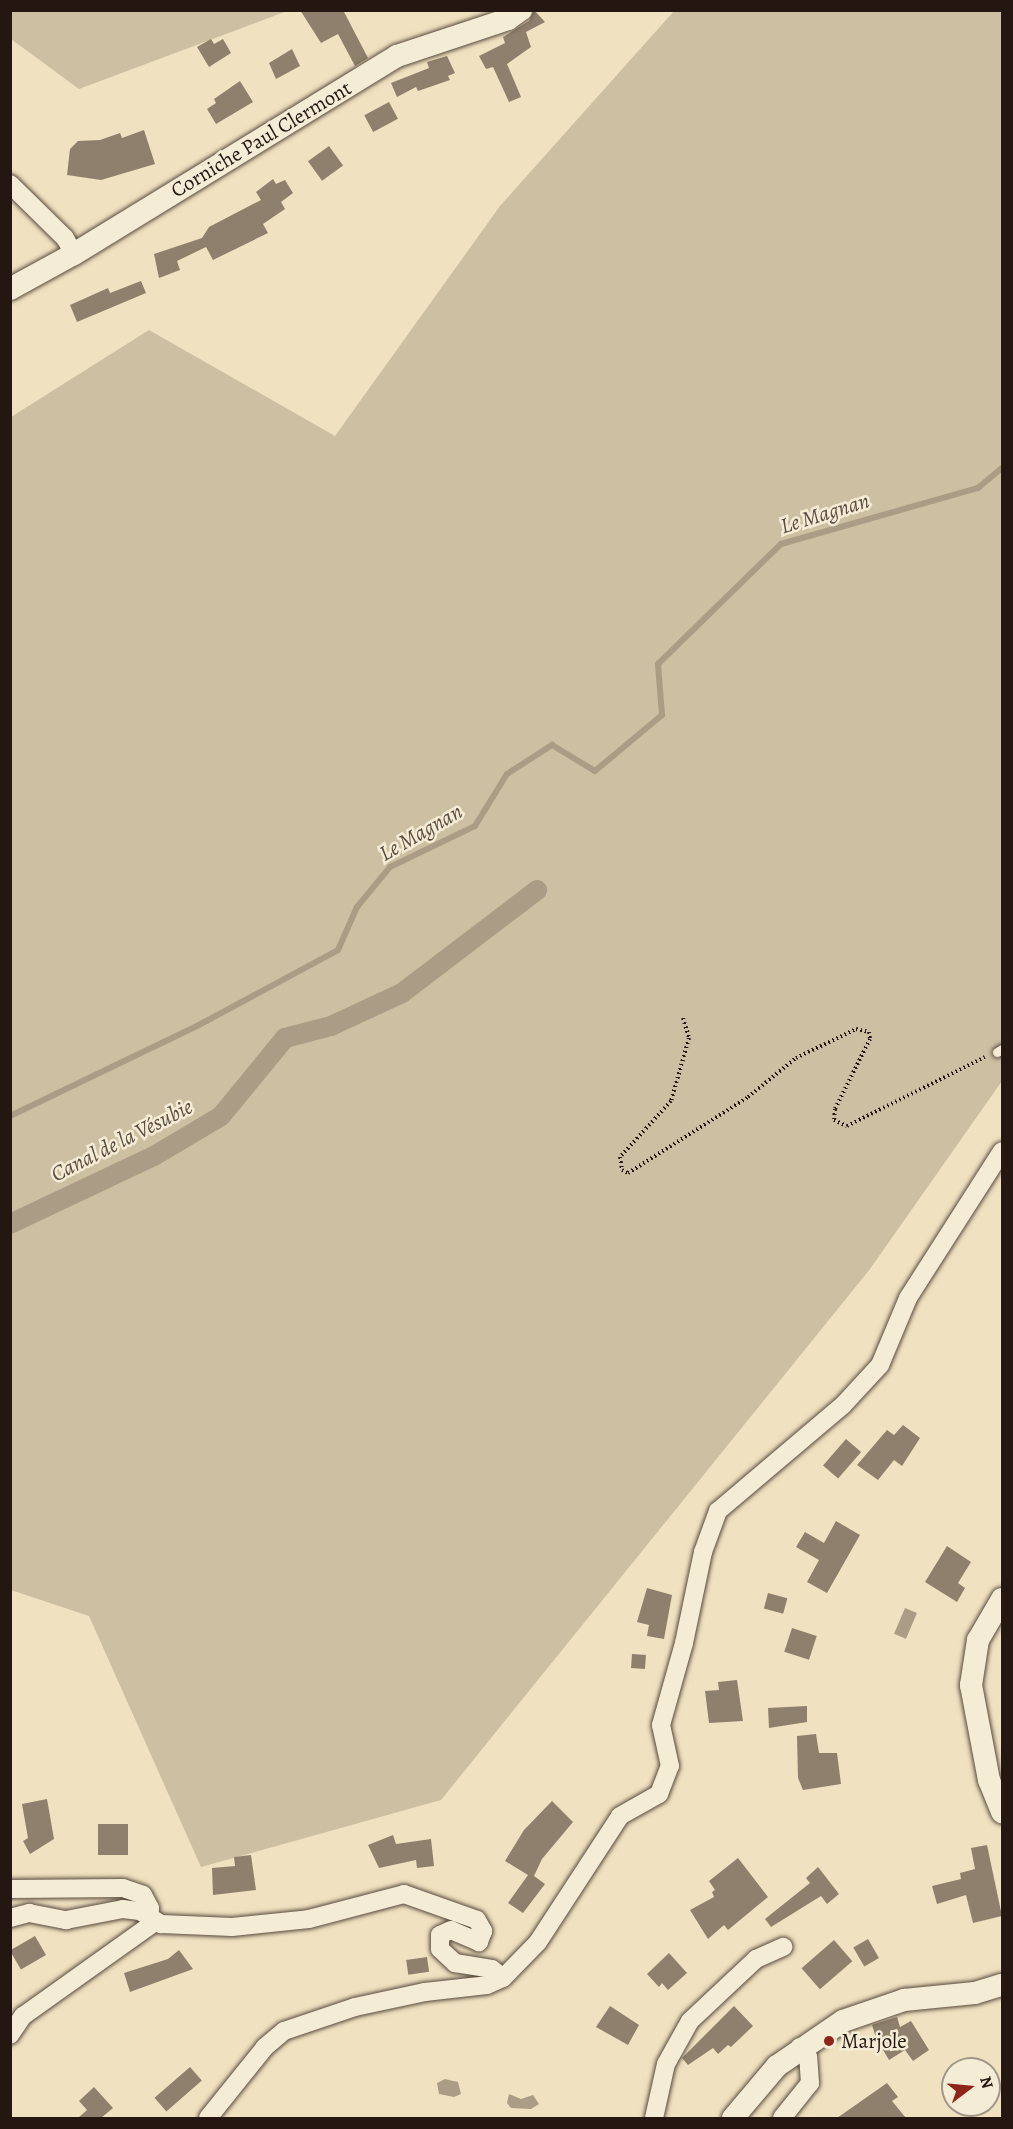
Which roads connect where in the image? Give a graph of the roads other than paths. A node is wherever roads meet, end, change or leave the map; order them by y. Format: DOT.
graph roads {
  1 [pos="521,10"];
  2 [pos="10,184"];
  3 [pos="74,254"];
  4 [pos="10,289"];
  5 [pos="1002,1151"];
  6 [pos="1002,1599"];
  7 [pos="1002,1812"];
  8 [pos="10,1889"];
  9 [pos="10,1918"];
  10 [pos="153,1919"];
  11 [pos="783,1947"];
  12 [pos="503,1978"];
  13 [pos="1002,1985"];
  14 [pos="10,2036"];
  15 [pos="799,2047"];
  16 [pos="208,2118"];
  17 [pos="654,2118"];
  18 [pos="733,2118"];
  19 [pos="782,2118"];
  1 -- 3 [label="street, Corniche Paul Clermont"];
  2 -- 3 [label="street"];
  3 -- 4 [label="street, Corniche Paul Clermont"];
  5 -- 12 [label="street"];
  6 -- 7 [label="street"];
  8 -- 10 [label="street"];
  9 -- 10 [label="street"];
  10 -- 12 [label="street"];
  10 -- 14 [label="street"];
  11 -- 17 [label="street"];
  12 -- 16 [label="street"];
  13 -- 15 [label="street"];
  15 -- 18 [label="street"];
  15 -- 19 [label="street"];
}
